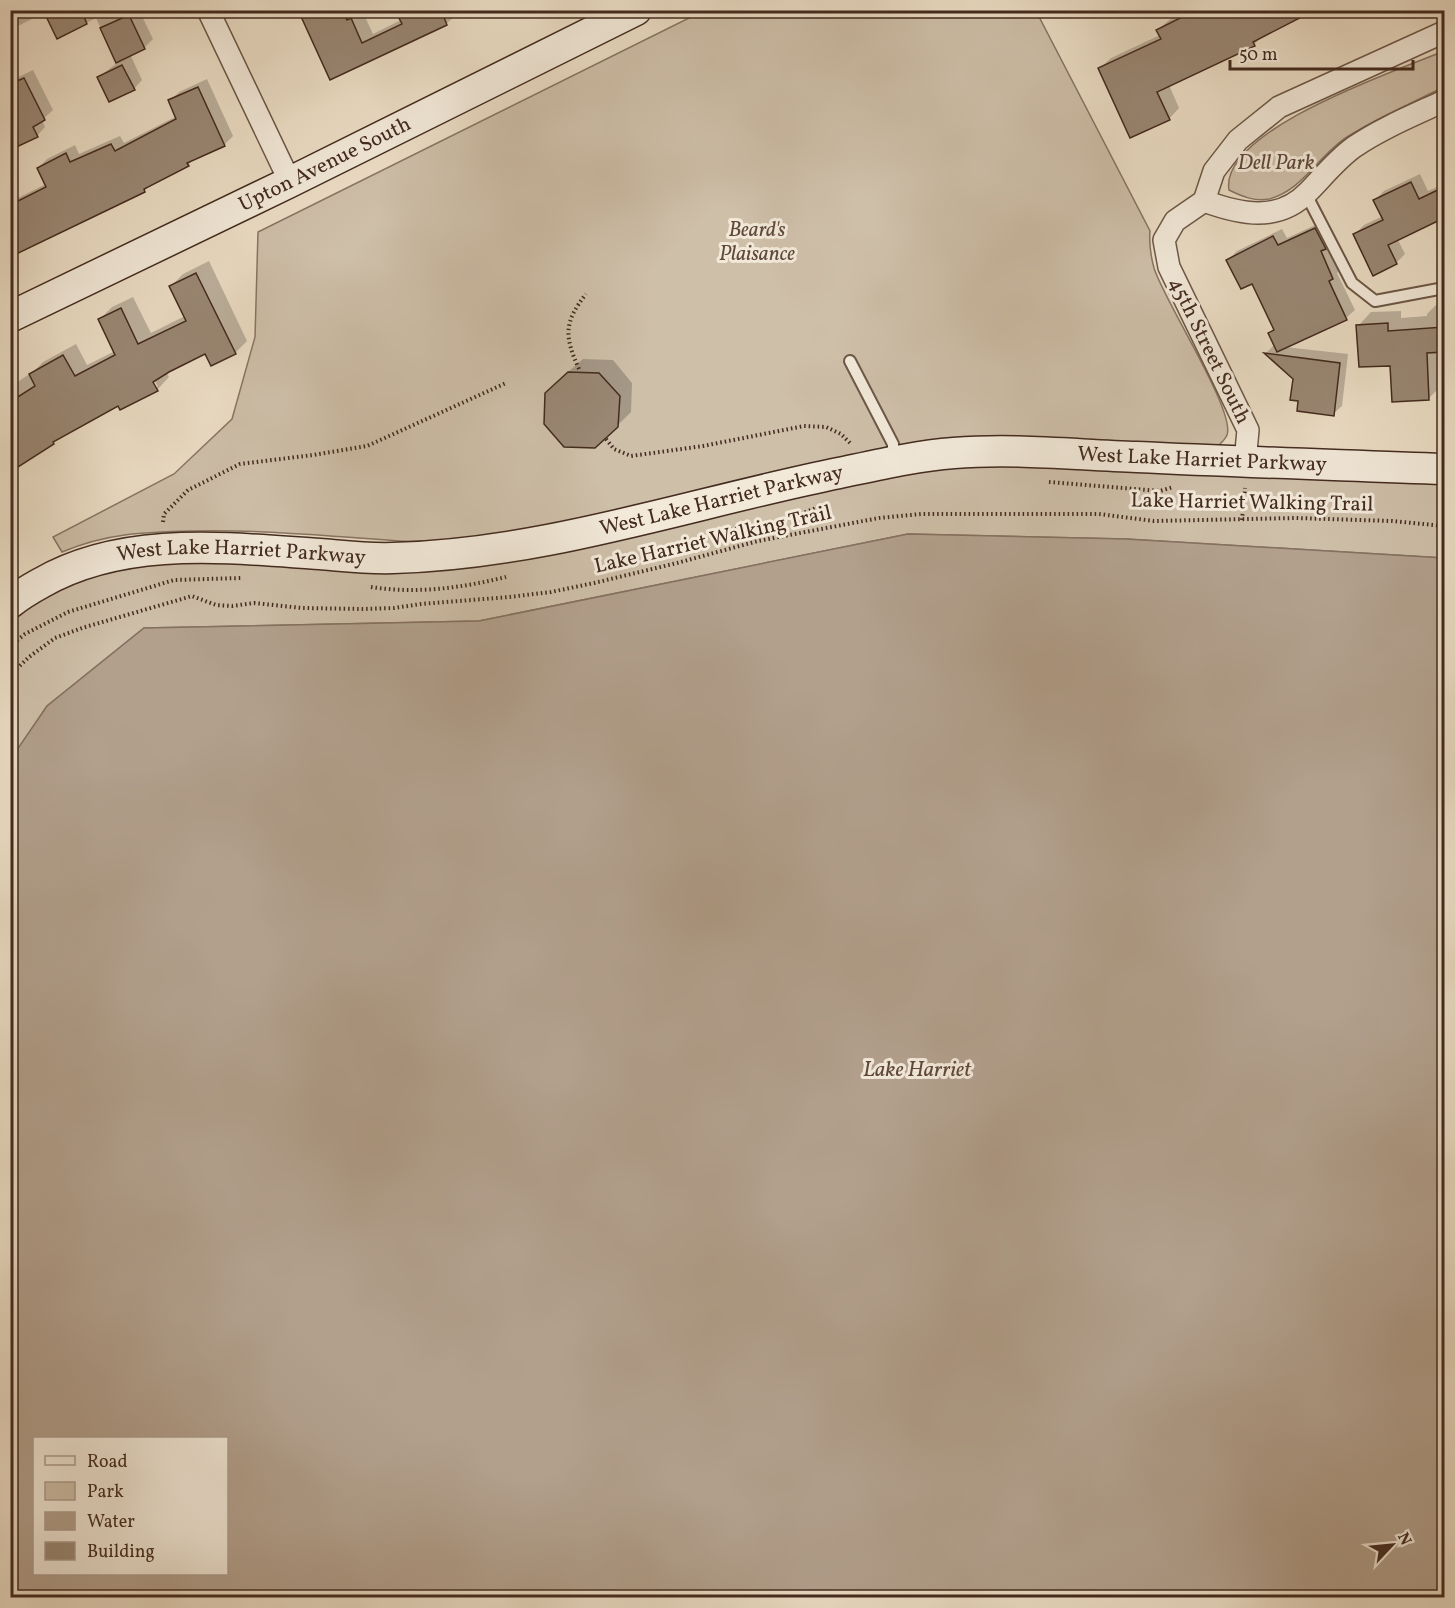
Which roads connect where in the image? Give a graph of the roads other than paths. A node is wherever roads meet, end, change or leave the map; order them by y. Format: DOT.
graph roads {
  1 [pos="208,10"];
  2 [pos="636,10"];
  3 [pos="1444,32"];
  4 [pos="1444,101"];
  5 [pos="290,182"];
  6 [pos="1306,194"];
  7 [pos="1204,201"];
  8 [pos="1444,288"];
  9 [pos="10,317"];
  10 [pos="850,361"];
  11 [pos="893,462"];
  12 [pos="1444,468"];
  13 [pos="1245,470"];
  14 [pos="10,603"];
  1 -- 5 [label="street"];
  2 -- 5 [label="street, Upton Avenue South"];
  3 -- 7 [label="street"];
  4 -- 6 [label="street"];
  5 -- 9 [label="street, Upton Avenue South"];
  6 -- 7 [label="street"];
  6 -- 8 [label="lane"];
  7 -- 13 [label="street, 45th Street South"];
  10 -- 11 [label="lane"];
  11 -- 13 [label="street, West Lake Harriet Parkway"];
  11 -- 14 [label="street, West Lake Harriet Parkway"];
  12 -- 13 [label="street, West Lake Harriet Parkway"];
}
